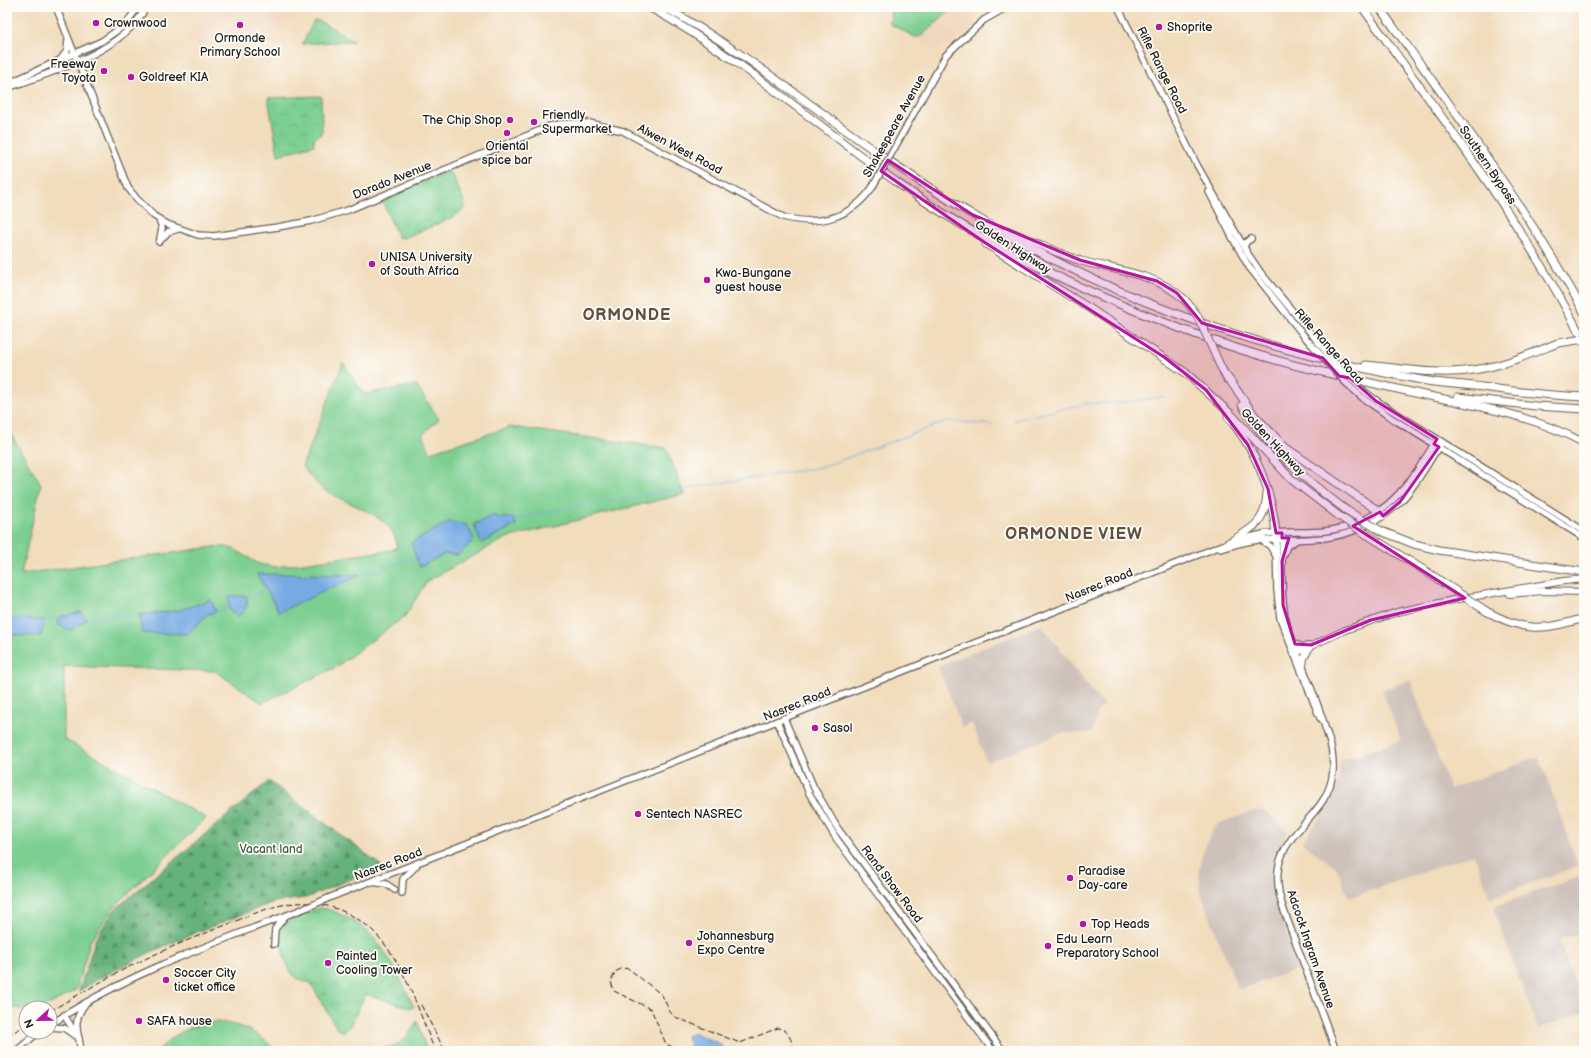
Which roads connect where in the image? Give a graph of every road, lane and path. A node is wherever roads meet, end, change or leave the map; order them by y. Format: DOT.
graph roads {
  1 [pos="56,7"];
  2 [pos="138,7"];
  3 [pos="146,7"];
  4 [pos="649,7"];
  5 [pos="664,7"];
  6 [pos="1008,7"];
  7 [pos="1118,7"];
  8 [pos="1362,7"];
  9 [pos="1379,7"];
  10 [pos="70,40"];
  11 [pos="85,49"];
  12 [pos="75,54"];
  13 [pos="60,60"];
  14 [pos="78,60"];
  15 [pos="7,84"];
  16 [pos="7,88"];
  17 [pos="559,124"];
  18 [pos="1197,165"];
  19 [pos="122,173"];
  20 [pos="972,215"];
  21 [pos="783,217"];
  22 [pos="158,218"];
  23 [pos="168,222"];
  24 [pos="962,226"];
  25 [pos="180,229"];
  26 [pos="227,234"];
  27 [pos="1251,238"];
  28 [pos="1244,247"];
  29 [pos="1584,312"];
  30 [pos="1584,339"];
  31 [pos="1584,342"];
  32 [pos="1346,364"];
  33 [pos="1226,375"];
  34 [pos="1401,389"];
  35 [pos="1206,390"];
  36 [pos="1365,396"];
  37 [pos="1584,397"];
  38 [pos="1584,409"];
  39 [pos="1427,440"];
  40 [pos="1438,443"];
  41 [pos="1584,443"];
  42 [pos="1447,453"];
  43 [pos="1430,456"];
  44 [pos="1268,489"];
  45 [pos="1381,514"];
  46 [pos="1584,530"];
  47 [pos="1279,536"];
  48 [pos="1304,538"];
  49 [pos="1584,538"];
  50 [pos="1260,540"];
  51 [pos="1228,543"];
  52 [pos="1280,559"];
  53 [pos="1584,572"];
  54 [pos="1584,579"];
  55 [pos="1584,592"];
  56 [pos="1477,596"];
  57 [pos="1584,618"];
  58 [pos="1294,644"];
  59 [pos="1311,646"];
  60 [pos="1296,653"];
  61 [pos="1303,666"];
  62 [pos="785,720"];
  63 [pos="777,723"];
  64 [pos="1325,725"];
  65 [pos="417,864"];
  66 [pos="371,882"];
  67 [pos="395,890"];
  68 [pos="402,893"];
  69 [pos="285,916"];
  70 [pos="274,944"];
  71 [pos="88,1001"];
  72 [pos="64,1015"];
  73 [pos="58,1020"];
  74 [pos="58,1027"];
  75 [pos="79,1039"];
  76 [pos="29,1040"];
  77 [pos="16,1051"];
  78 [pos="81,1051"];
  79 [pos="993,1051"];
  80 [pos="1002,1051"];
  81 [pos="1336,1051"];
  1 -- 10 [label="main road"];
  2 -- 11 [label="main road"];
  3 -- 14 [label="main road"];
  4 -- 24 [label="highway"];
  5 -- 20 [label="highway"];
  6 -- 21 [label="main road, Shakespeare Avenue, bridge"];
  7 -- 18 [label="main road, Rifle Range Road"];
  8 -- 31 [label="highway, Southern Bypass"];
  9 -- 29 [label="highway, Southern Bypass"];
  10 -- 11 [label="main road"];
  10 -- 12 [label="main road"];
  10 -- 13 [label="main road"];
  11 -- 12 [label="main road"];
  12 -- 13 [label="main road"];
  12 -- 14 [label="main road"];
  13 -- 15 [label="main road"];
  14 -- 16 [label="main road"];
  14 -- 19 [label="main road"];
  17 -- 21 [label="main road, Alwen West Road"];
  17 -- 26 [label="main road, Dorado Avenue"];
  18 -- 28 [label="main road, Rifle Range Road"];
  18 -- 36 [label="main road, Rifle Range Road, bridge"];
  19 -- 22 [label="main road"];
  19 -- 23 [label="main road"];
  20 -- 32 [label="highway"];
  20 -- 33 [label="highway, Golden Highway, bridge"];
  22 -- 23 [label="main road"];
  22 -- 25 [label="main road"];
  23 -- 25 [label="main road, Dorado Avenue"];
  23 -- 26 [label="main road, Dorado Avenue"];
  24 -- 34 [label="highway"];
  24 -- 35 [label="highway, Golden Highway"];
  25 -- 26 [label="main road, Dorado Avenue"];
  27 -- 28 [label="main road"];
  28 -- 36 [label="main road, Rifle Range Road, bridge"];
  30 -- 32 [label="highway, bridge"];
  32 -- 37 [label="highway"];
  33 -- 45 [label="highway"];
  33 -- 53 [label="highway, Golden Highway, bridge"];
  34 -- 38 [label="highway"];
  34 -- 41 [label="highway"];
  35 -- 44 [label="highway"];
  35 -- 57 [label="highway, Golden Highway, bridge"];
  36 -- 39 [label="main road, Rifle Range Road"];
  36 -- 40 [label="main road, Rifle Range Road"];
  39 -- 40 [label="main road, Rifle Range Road"];
  39 -- 43 [label="main road"];
  40 -- 42 [label="main road, Rifle Range Road"];
  40 -- 43 [label="main road, Nasrec Road"];
  40 -- 46 [label="main road, Rifle Range Road"];
  42 -- 43 [label="main road"];
  42 -- 49 [label="main road, Rifle Range Road"];
  43 -- 45 [label="main road, Nasrec Road"];
  44 -- 47 [label="highway"];
  44 -- 51 [label="highway"];
  45 -- 47 [label="main road, Nasrec Road"];
  45 -- 48 [label="main road, Nasrec Road"];
  47 -- 48 [label="main road, Nasrec Road"];
  47 -- 50 [label="main road, Nasrec Road"];
  47 -- 51 [label="main road, Nasrec Road"];
  47 -- 52 [label="main road, Adcock Ingram Avenue"];
  48 -- 52 [label="main road"];
  50 -- 52 [label="main road"];
  50 -- 62 [label="main road, Nasrec Road"];
  51 -- 62 [label="main road, Nasrec Road"];
  52 -- 58 [label="main road, Adcock Ingram Avenue"];
  52 -- 60 [label="main road, Adcock Ingram Avenue"];
  54 -- 56 [label="main road"];
  55 -- 56 [label="main road"];
  56 -- 59 [label="main road"];
  58 -- 59 [label="main road"];
  58 -- 60 [label="main road, Adcock Ingram Avenue"];
  59 -- 60 [label="main road"];
  59 -- 61 [label="main road"];
  60 -- 61 [label="main road, Adcock Ingram Avenue"];
  60 -- 64 [label="main road, Adcock Ingram Avenue"];
  61 -- 64 [label="main road, Adcock Ingram Avenue"];
  62 -- 63 [label="main road, Nasrec Road"];
  62 -- 80 [label="main road, Rand Show Road"];
  63 -- 65 [label="main road, Nasrec Road"];
  63 -- 79 [label="main road, Rand Show Road"];
  64 -- 81 [label="main road, Adcock Ingram Avenue"];
  65 -- 66 [label="main road, Nasrec Road"];
  65 -- 68 [label="main road"];
  66 -- 67 [label="main road"];
  66 -- 69 [label="main road, Nasrec Road, bridge"];
  69 -- 70 [label="main road"];
  69 -- 71 [label="main road, Nasrec Road"];
  71 -- 72 [label="main road, Nasrec Road"];
  71 -- 75 [label="main road"];
  72 -- 73 [label="main road, Nasrec Road"];
  72 -- 75 [label="main road"];
  74 -- 75 [label="main road"];
  75 -- 78 [label="main road"];
  76 -- 77 [label="main road"];
}
